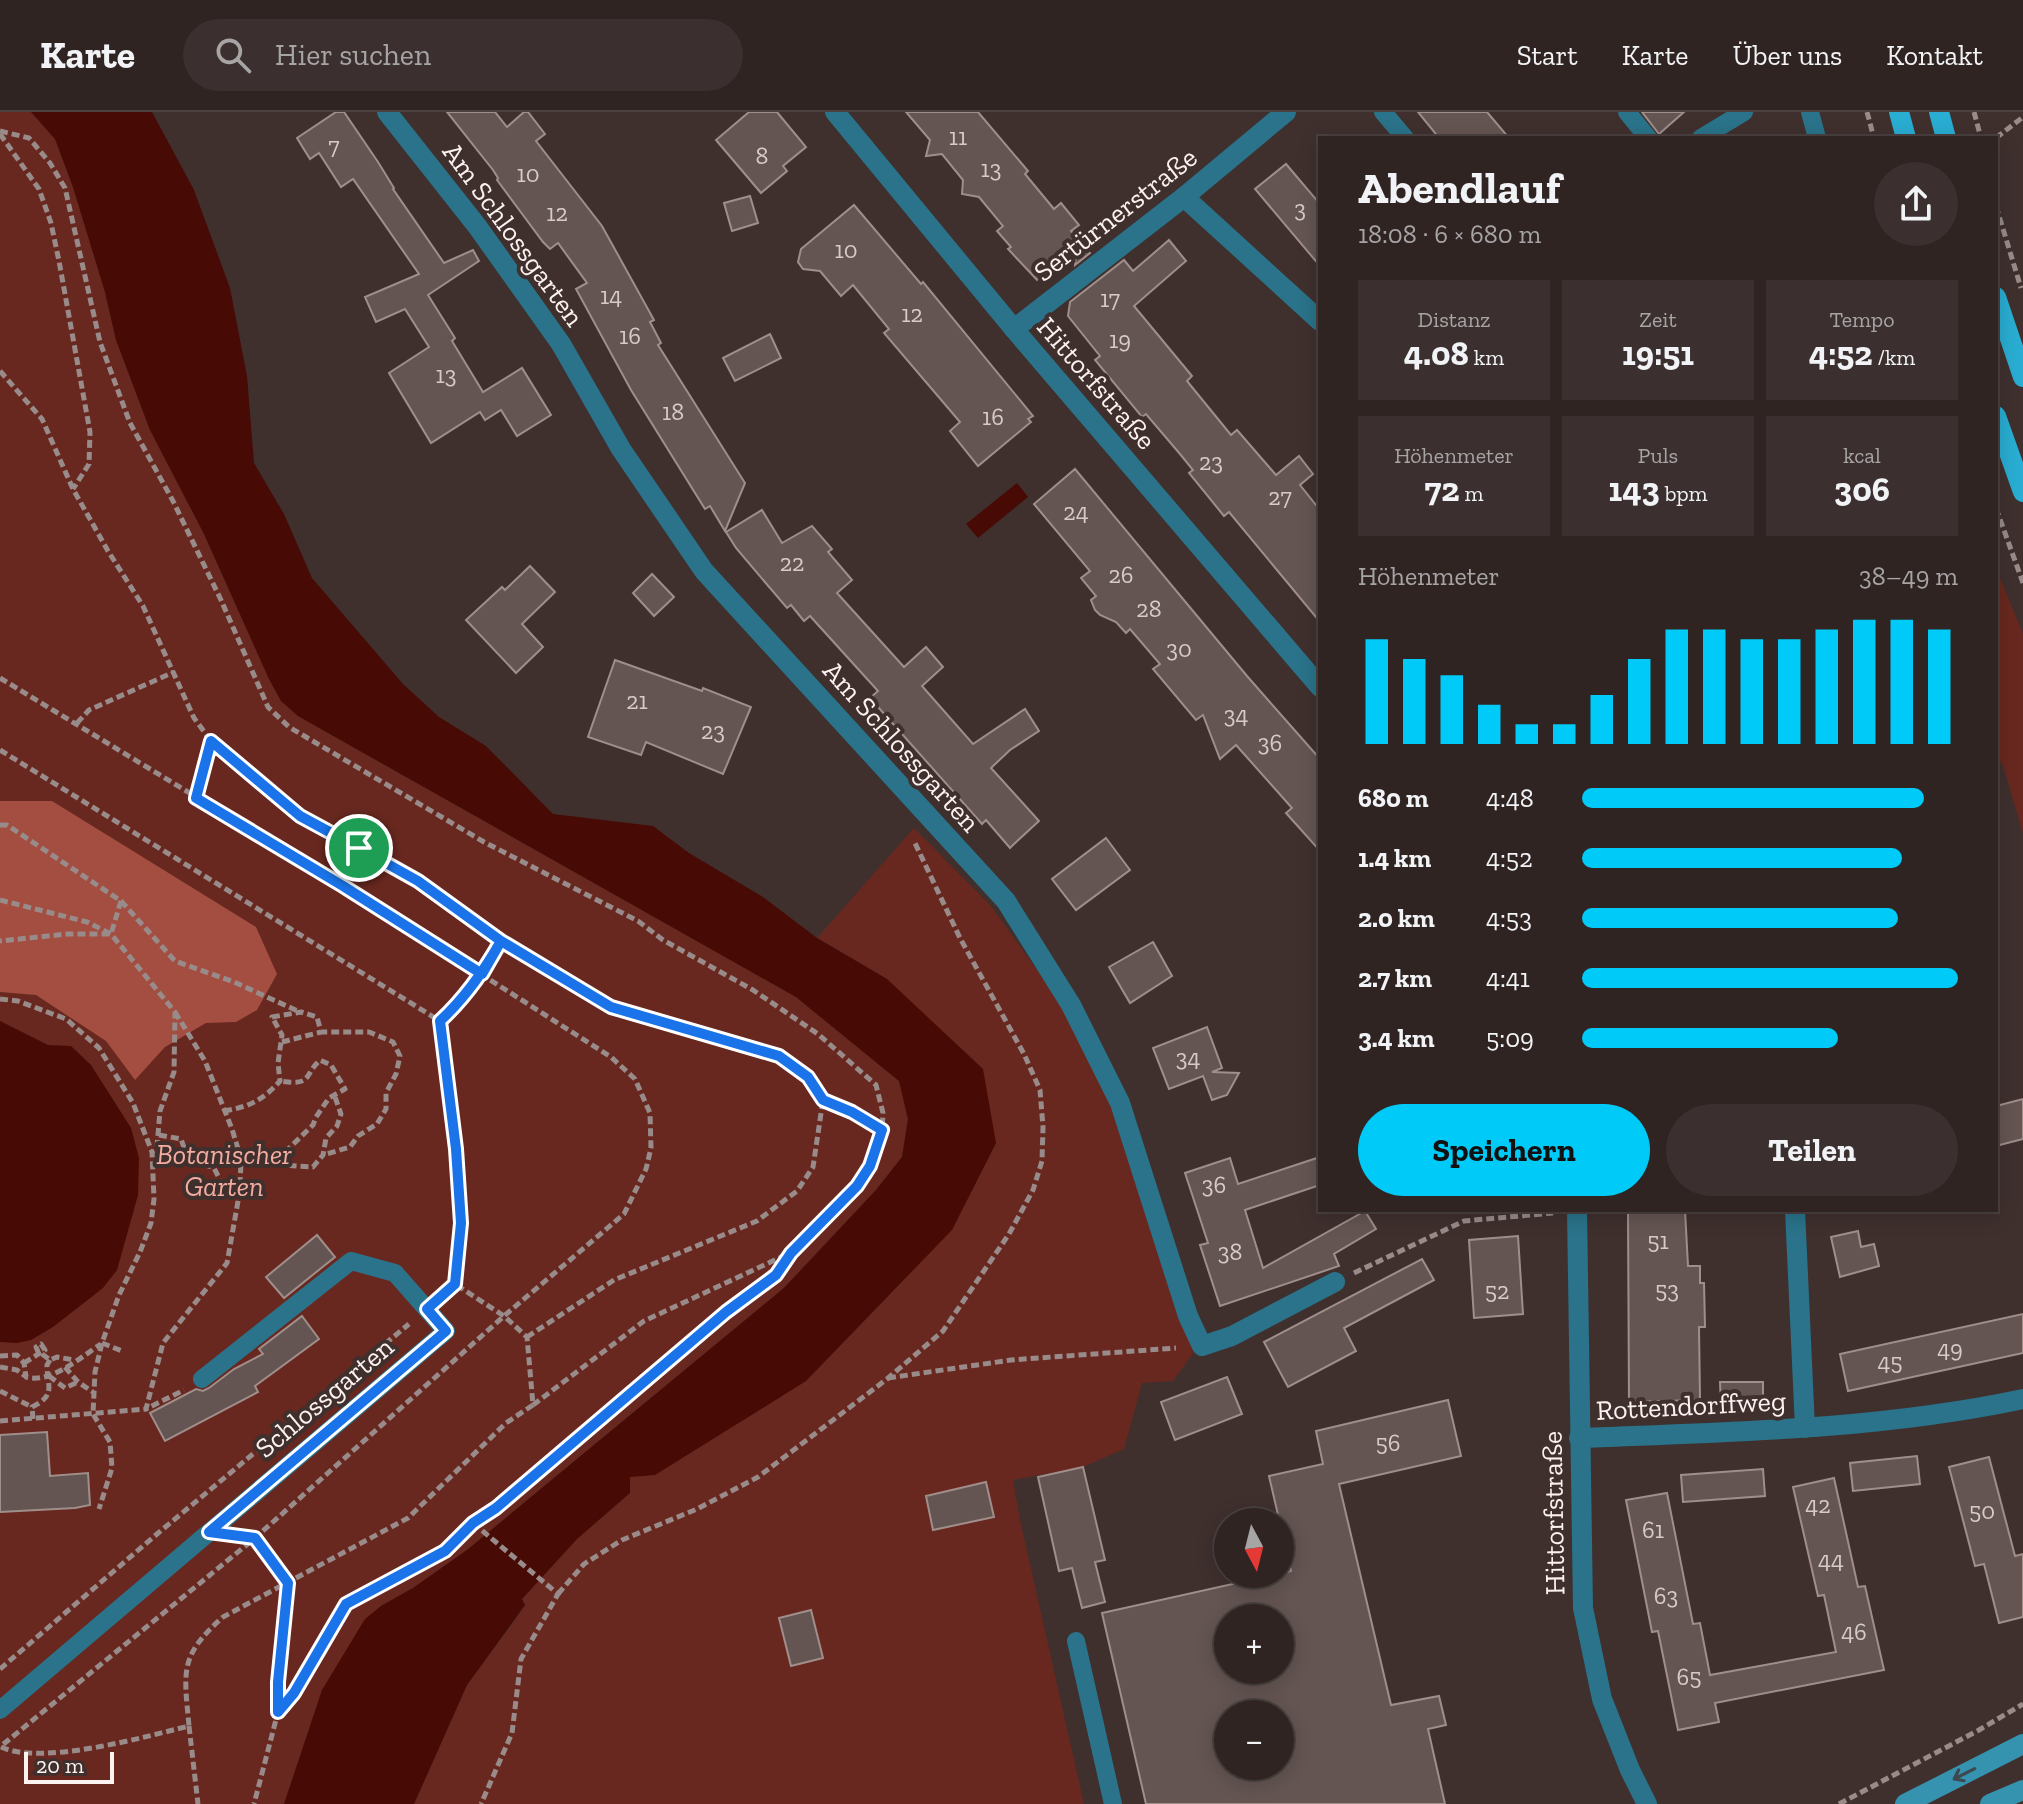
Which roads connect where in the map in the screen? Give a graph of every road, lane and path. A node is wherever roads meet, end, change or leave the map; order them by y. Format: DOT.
graph roads {
  1 [pos="387,112"];
  2 [pos="835,112"];
  3 [pos="1286,112"];
  4 [pos="1383,112"];
  5 [pos="1627,112"];
  6 [pos="1744,112"];
  7 [pos="1810,112"];
  8 [pos="1867,112"];
  9 [pos="1899,112"];
  10 [pos="1939,112"];
  11 [pos="1974,112"];
  12 [pos="2023,117"];
  13 [pos="0,133"];
  14 [pos="1403,136"];
  15 [pos="1646,136"];
  16 [pos="1704,136"];
  17 [pos="1816,136"];
  18 [pos="1873,136"];
  19 [pos="1905,136"];
  20 [pos="1945,136"];
  21 [pos="1980,136"];
  22 [pos="1998,136"];
  23 [pos="1184,197"];
  24 [pos="1998,212"];
  25 [pos="2023,292"];
  26 [pos="1998,303"];
  27 [pos="1318,319"];
  28 [pos="1014,329"];
  29 [pos="0,371"];
  30 [pos="2023,377"];
  31 [pos="1998,422"];
  32 [pos="73,489"];
  33 [pos="2023,492"];
  34 [pos="1998,514"];
  35 [pos="2023,583"];
  36 [pos="174,672"];
  37 [pos="0,678"];
  38 [pos="1318,685"];
  39 [pos="77,723"];
  40 [pos="211,741"];
  41 [pos="0,750"];
  42 [pos="196,798"];
  43 [pos="915,800"];
  44 [pos="0,825"];
  45 [pos="0,900"];
  46 [pos="121,901"];
  47 [pos="111,934"];
  48 [pos="0,941"];
  49 [pos="501,941"];
  50 [pos="482,974"];
  51 [pos="0,999"];
  52 [pos="175,1012"];
  53 [pos="301,1012"];
  54 [pos="440,1021"];
  55 [pos="321,1032"];
  56 [pos="282,1042"];
  57 [pos="280,1081"];
  58 [pos="335,1097"];
  59 [pos="823,1100"];
  60 [pos="224,1111"];
  61 [pos="882,1130"];
  62 [pos="159,1135"];
  63 [pos="152,1152"];
  64 [pos="323,1155"];
  65 [pos="241,1159"];
  66 [pos="278,1162"];
  67 [pos="240,1190"];
  68 [pos="1556,1212"];
  69 [pos="1577,1212"];
  70 [pos="1795,1212"];
  71 [pos="791,1253"];
  72 [pos="1335,1282"];
  73 [pos="455,1284"];
  74 [pos="427,1309"];
  75 [pos="504,1316"];
  76 [pos="527,1337"];
  77 [pos="102,1343"];
  78 [pos="1202,1346"];
  79 [pos="122,1351"];
  80 [pos="0,1356"];
  81 [pos="50,1360"];
  82 [pos="75,1360"];
  83 [pos="24,1363"];
  84 [pos="0,1367"];
  85 [pos="65,1367"];
  86 [pos="48,1375"];
  87 [pos="26,1377"];
  88 [pos="202,1379"];
  89 [pos="887,1379"];
  90 [pos="78,1382"];
  91 [pos="0,1391"];
  92 [pos="93,1392"];
  93 [pos="2023,1399"];
  94 [pos="533,1405"];
  95 [pos="32,1407"];
  96 [pos="146,1409"];
  97 [pos="93,1414"];
  98 [pos="33,1419"];
  99 [pos="0,1421"];
  100 [pos="1805,1428"];
  101 [pos="1579,1438"];
  102 [pos="99,1509"];
  103 [pos="475,1525"];
  104 [pos="209,1532"];
  105 [pos="255,1538"];
  106 [pos="288,1583"];
  107 [pos="558,1594"];
  108 [pos="1076,1641"];
  109 [pos="0,1669"];
  110 [pos="2023,1704"];
  111 [pos="0,1710"];
  112 [pos="278,1712"];
  113 [pos="189,1726"];
  114 [pos="2023,1744"];
  115 [pos="0,1747"];
  116 [pos="2023,1790"];
  117 [pos="198,1804"];
  118 [pos="254,1804"];
  119 [pos="481,1804"];
  120 [pos="1113,1804"];
  121 [pos="1647,1804"];
  122 [pos="1839,1804"];
  123 [pos="1905,1804"];
  124 [pos="1990,1804"];
  1 -- 43 [label="street, Am Schlossgarten"];
  2 -- 28 [label="street, Hittorfstraße"];
  3 -- 23 [label="street, Sertürnerstraße"];
  4 -- 14 [label="lane"];
  5 -- 15 [label="lane"];
  6 -- 16 [label="lane"];
  7 -- 17 [label="lane"];
  8 -- 18 [label="path"];
  9 -- 19 [label="main road"];
  10 -- 20 [label="main road"];
  11 -- 21 [label="path"];
  12 -- 22 [label="path"];
  13 -- 32 [label="path"];
  13 -- 61 [label="path"];
  23 -- 27 [label="street"];
  23 -- 28 [label="street, Sertürnerstraße"];
  24 -- 25 [label="path"];
  26 -- 30 [label="main road"];
  28 -- 38 [label="street, Hittorfstraße"];
  29 -- 32 [label="path"];
  31 -- 33 [label="main road"];
  32 -- 36 [label="path"];
  34 -- 35 [label="path"];
  36 -- 39 [label="path"];
  36 -- 40 [label="path"];
  37 -- 39 [label="path"];
  39 -- 42 [label="path"];
  40 -- 42 [label="path"];
  40 -- 49 [label="path"];
  41 -- 54 [label="path"];
  42 -- 50 [label="path"];
  43 -- 78 [label="street, Am Schlossgarten"];
  43 -- 89 [label="path"];
  44 -- 46 [label="path"];
  45 -- 47 [label="path"];
  46 -- 47 [label="path"];
  46 -- 53 [label="path"];
  47 -- 48 [label="path"];
  47 -- 52 [label="path"];
  49 -- 50 [label="path"];
  49 -- 59 [label="path"];
  50 -- 54 [label="path"];
  50 -- 75 [label="path"];
  51 -- 63 [label="path"];
  52 -- 60 [label="path"];
  52 -- 62 [label="path"];
  53 -- 55 [label="path"];
  53 -- 56 [label="path"];
  54 -- 73 [label="path"];
  55 -- 56 [label="path"];
  55 -- 64 [label="path"];
  56 -- 57 [label="path"];
  57 -- 58 [label="path"];
  57 -- 60 [label="path"];
  58 -- 64 [label="path"];
  58 -- 66 [label="path"];
  59 -- 61 [label="path"];
  59 -- 76 [label="path"];
  60 -- 65 [label="path"];
  61 -- 71 [label="path"];
  62 -- 63 [label="path"];
  62 -- 67 [label="path"];
  63 -- 77 [label="path"];
  64 -- 66 [label="path"];
  65 -- 66 [label="path"];
  65 -- 67 [label="path"];
  67 -- 96 [label="path"];
  68 -- 72 [label="path"];
  69 -- 101 [label="street, Hittorfstraße"];
  70 -- 100 [label="street, Rottendorffweg"];
  71 -- 94 [label="path"];
  71 -- 103 [label="path"];
  72 -- 78 [label="street"];
  73 -- 74 [label="path"];
  73 -- 75 [label="path"];
  74 -- 88 [label="lane, Schlossgarten"];
  74 -- 104 [label="lane, Schlossgarten"];
  74 -- 109 [label="path"];
  75 -- 76 [label="path"];
  75 -- 105 [label="path"];
  76 -- 94 [label="path"];
  77 -- 79 [label="path"];
  77 -- 82 [label="path"];
  77 -- 92 [label="path"];
  78 -- 89 [label="path"];
  80 -- 83 [label="path"];
  81 -- 82 [label="path"];
  81 -- 83 [label="path"];
  81 -- 86 [label="path"];
  82 -- 85 [label="path"];
  83 -- 87 [label="path"];
  84 -- 87 [label="path"];
  85 -- 86 [label="path"];
  85 -- 90 [label="path"];
  86 -- 87 [label="path"];
  86 -- 90 [label="path"];
  86 -- 95 [label="path"];
  88 -- 96 [label="path"];
  89 -- 107 [label="path"];
  90 -- 92 [label="path"];
  91 -- 95 [label="path"];
  92 -- 97 [label="path"];
  93 -- 100 [label="street, Rottendorffweg"];
  94 -- 106 [label="path"];
  95 -- 98 [label="path"];
  96 -- 97 [label="path"];
  97 -- 98 [label="path"];
  97 -- 102 [label="path"];
  98 -- 99 [label="path"];
  100 -- 101 [label="street, Rottendorffweg"];
  101 -- 121 [label="street, Hittorfstraße"];
  103 -- 107 [label="path"];
  103 -- 112 [label="path"];
  104 -- 105 [label="path"];
  104 -- 111 [label="lane, Schlossgarten"];
  105 -- 106 [label="path"];
  105 -- 115 [label="path"];
  106 -- 112 [label="path"];
  106 -- 113 [label="path"];
  107 -- 119 [label="path"];
  108 -- 120 [label="lane"];
  110 -- 122 [label="path"];
  112 -- 118 [label="path"];
  113 -- 115 [label="path"];
  113 -- 117 [label="path"];
  114 -- 123 [label="main road, one-way"];
  116 -- 124 [label="main road"];
}
